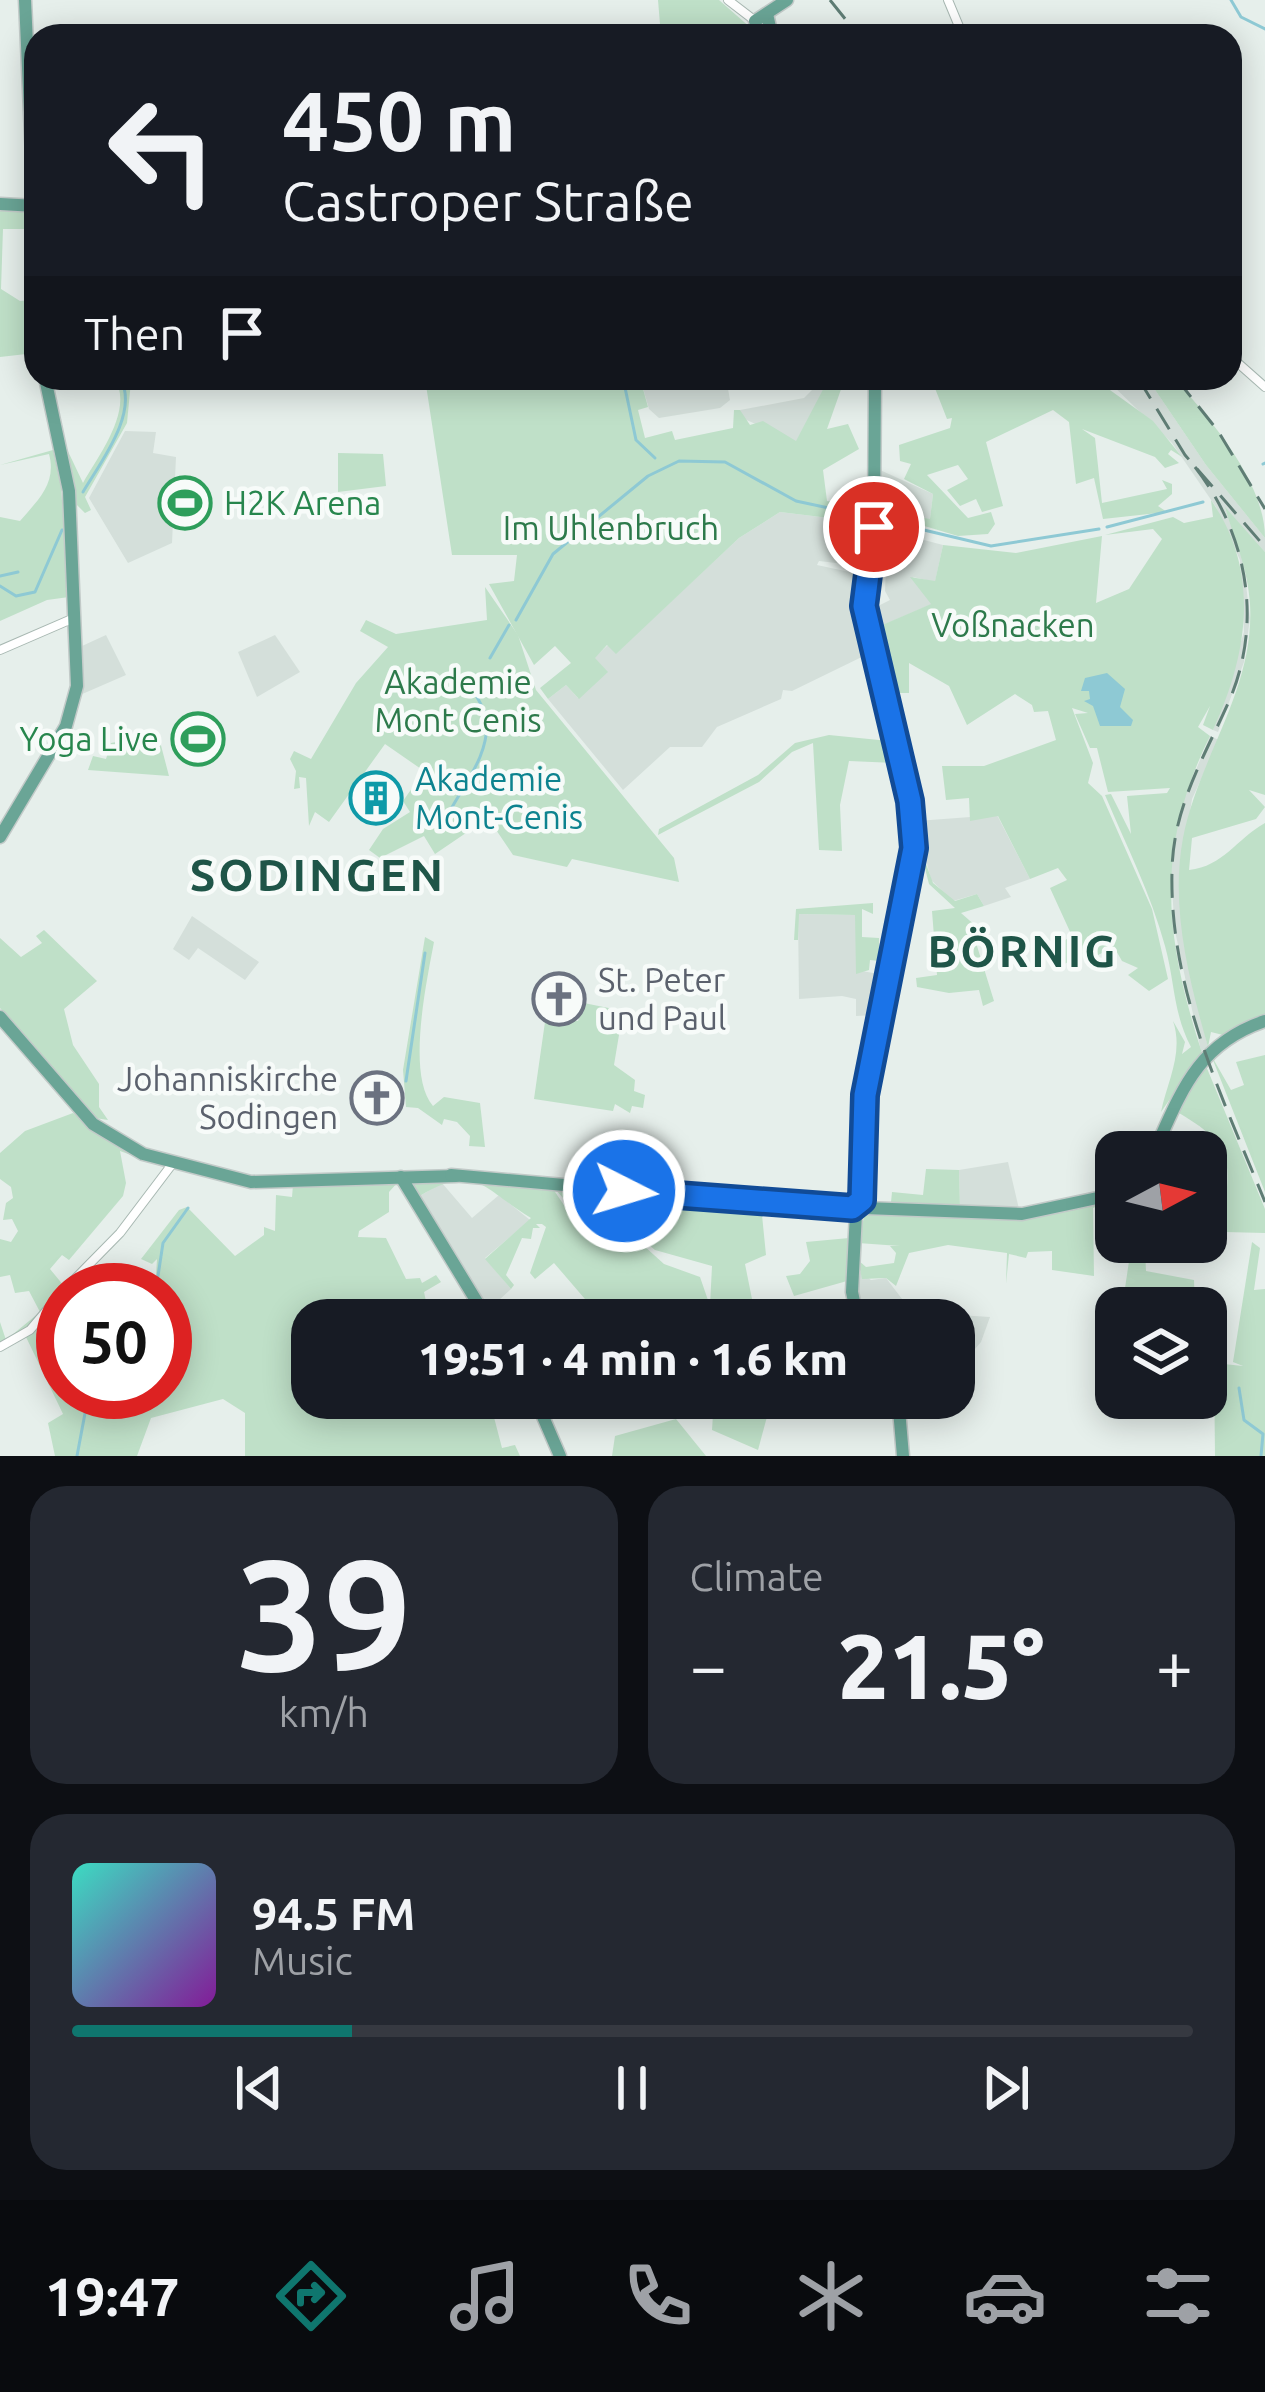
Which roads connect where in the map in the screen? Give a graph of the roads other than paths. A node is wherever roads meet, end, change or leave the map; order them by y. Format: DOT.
graph roads {
  1 [pos="728,0"];
  2 [pos="787,0"];
  3 [pos="761,18"];
  4 [pos="763,24"];
  5 [pos="1242,367"];
  6 [pos="1265,387"];
  7 [pos="46,390"];
  8 [pos="875,390"];
  9 [pos="75,617"];
  10 [pos="0,650"];
  11 [pos="0,837"];
  12 [pos="0,1017"];
  13 [pos="1265,1021"];
  14 [pos="1165,1131"];
  15 [pos="173,1163"];
  16 [pos="401,1176"];
  17 [pos="1095,1199"];
  18 [pos="859,1206"];
  19 [pos="91,1263"];
  20 [pos="475,1299"];
  21 [pos="854,1299"];
  22 [pos="36,1323"];
  23 [pos="0,1347"];
  24 [pos="544,1419"];
  25 [pos="900,1419"];
  26 [pos="560,1456"];
  27 [pos="903,1456"];
  1 -- 3 [label="street"];
  2 -- 3 [label="main road"];
  3 -- 4 [label="main road"];
  5 -- 6 [label="street"];
  7 -- 9 [label="main road"];
  8 -- 18 [label="main road"];
  9 -- 10 [label="street"];
  9 -- 11 [label="main road"];
  12 -- 15 [label="main road"];
  13 -- 14 [label="main road"];
  15 -- 16 [label="main road"];
  15 -- 19 [label="street"];
  16 -- 18 [label="main road"];
  16 -- 20 [label="main road"];
  17 -- 18 [label="main road"];
  18 -- 21 [label="main road"];
  22 -- 23 [label="street"];
  24 -- 26 [label="main road"];
  25 -- 27 [label="main road"];
}
